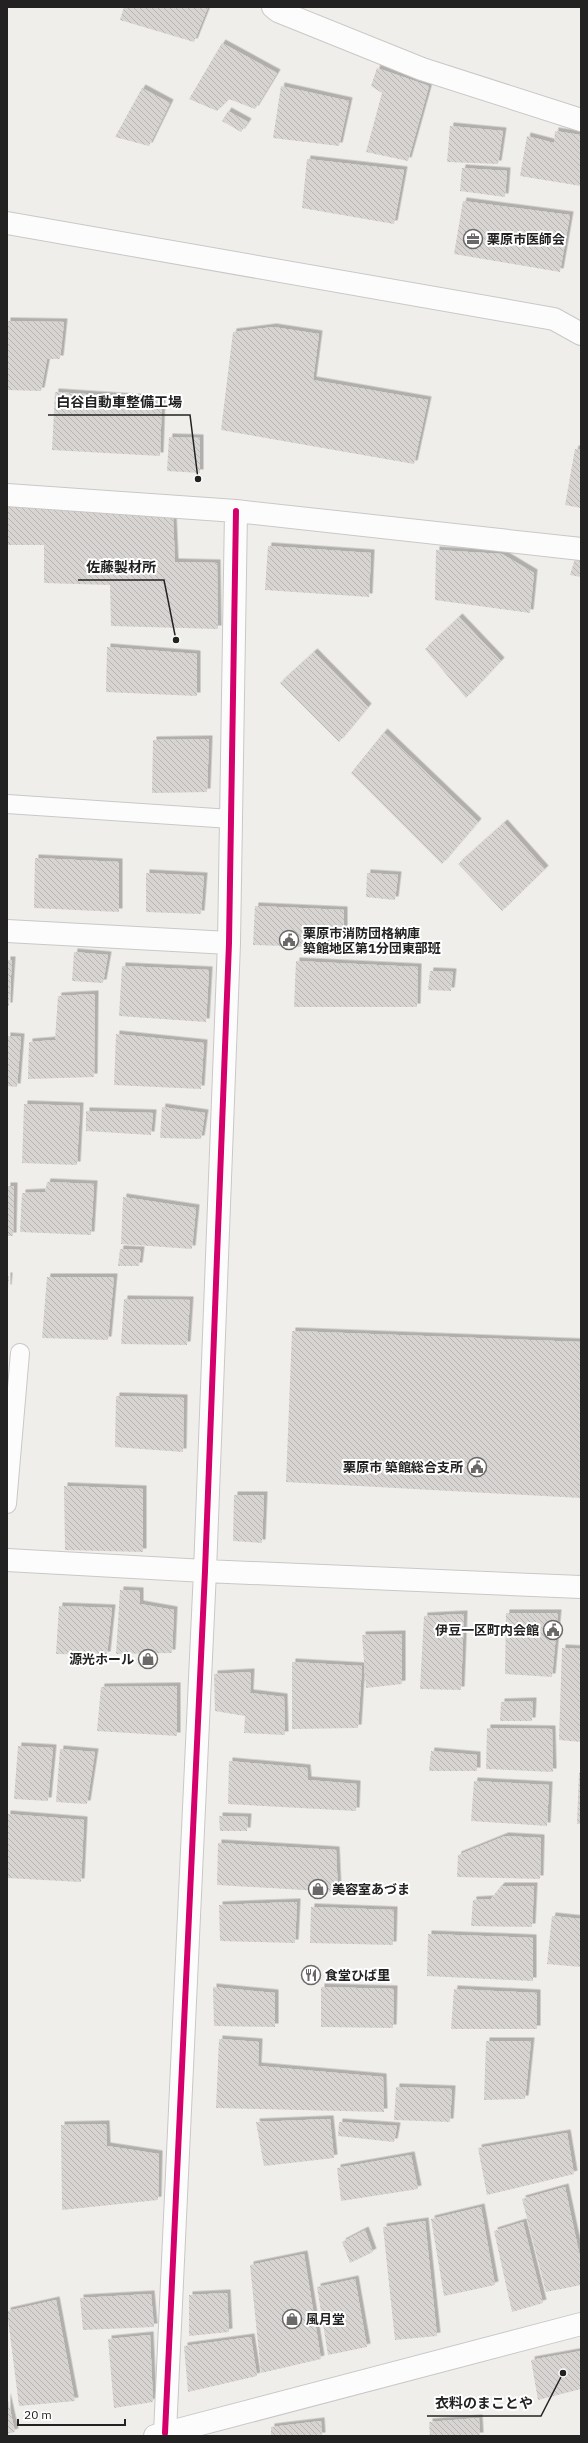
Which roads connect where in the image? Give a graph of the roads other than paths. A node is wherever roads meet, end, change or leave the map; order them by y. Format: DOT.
graph roads {
  1 [pos="273,7"];
  2 [pos="581,120"];
  3 [pos="7,223"];
  4 [pos="581,334"];
  5 [pos="7,495"];
  6 [pos="236,511"];
  7 [pos="581,549"];
  8 [pos="7,804"];
  9 [pos="231,819"];
  10 [pos="7,931"];
  11 [pos="229,942"];
  12 [pos="20,1353"];
  13 [pos="7,1504"];
  14 [pos="7,1560"];
  15 [pos="205,1571"];
  16 [pos="581,1587"];
  17 [pos="581,2324"];
  18 [pos="160,2435"];
  1 -- 2 [label="street"];
  3 -- 4 [label="street"];
  5 -- 6 [label="street"];
  6 -- 7 [label="street"];
  6 -- 9 [label="street"];
  8 -- 9 [label="lane"];
  9 -- 11 [label="street"];
  10 -- 11 [label="street"];
  11 -- 15 [label="street"];
  12 -- 13 [label="lane"];
  14 -- 15 [label="street"];
  15 -- 16 [label="street"];
  15 -- 18 [label="street"];
  17 -- 18 [label="street"];
}
